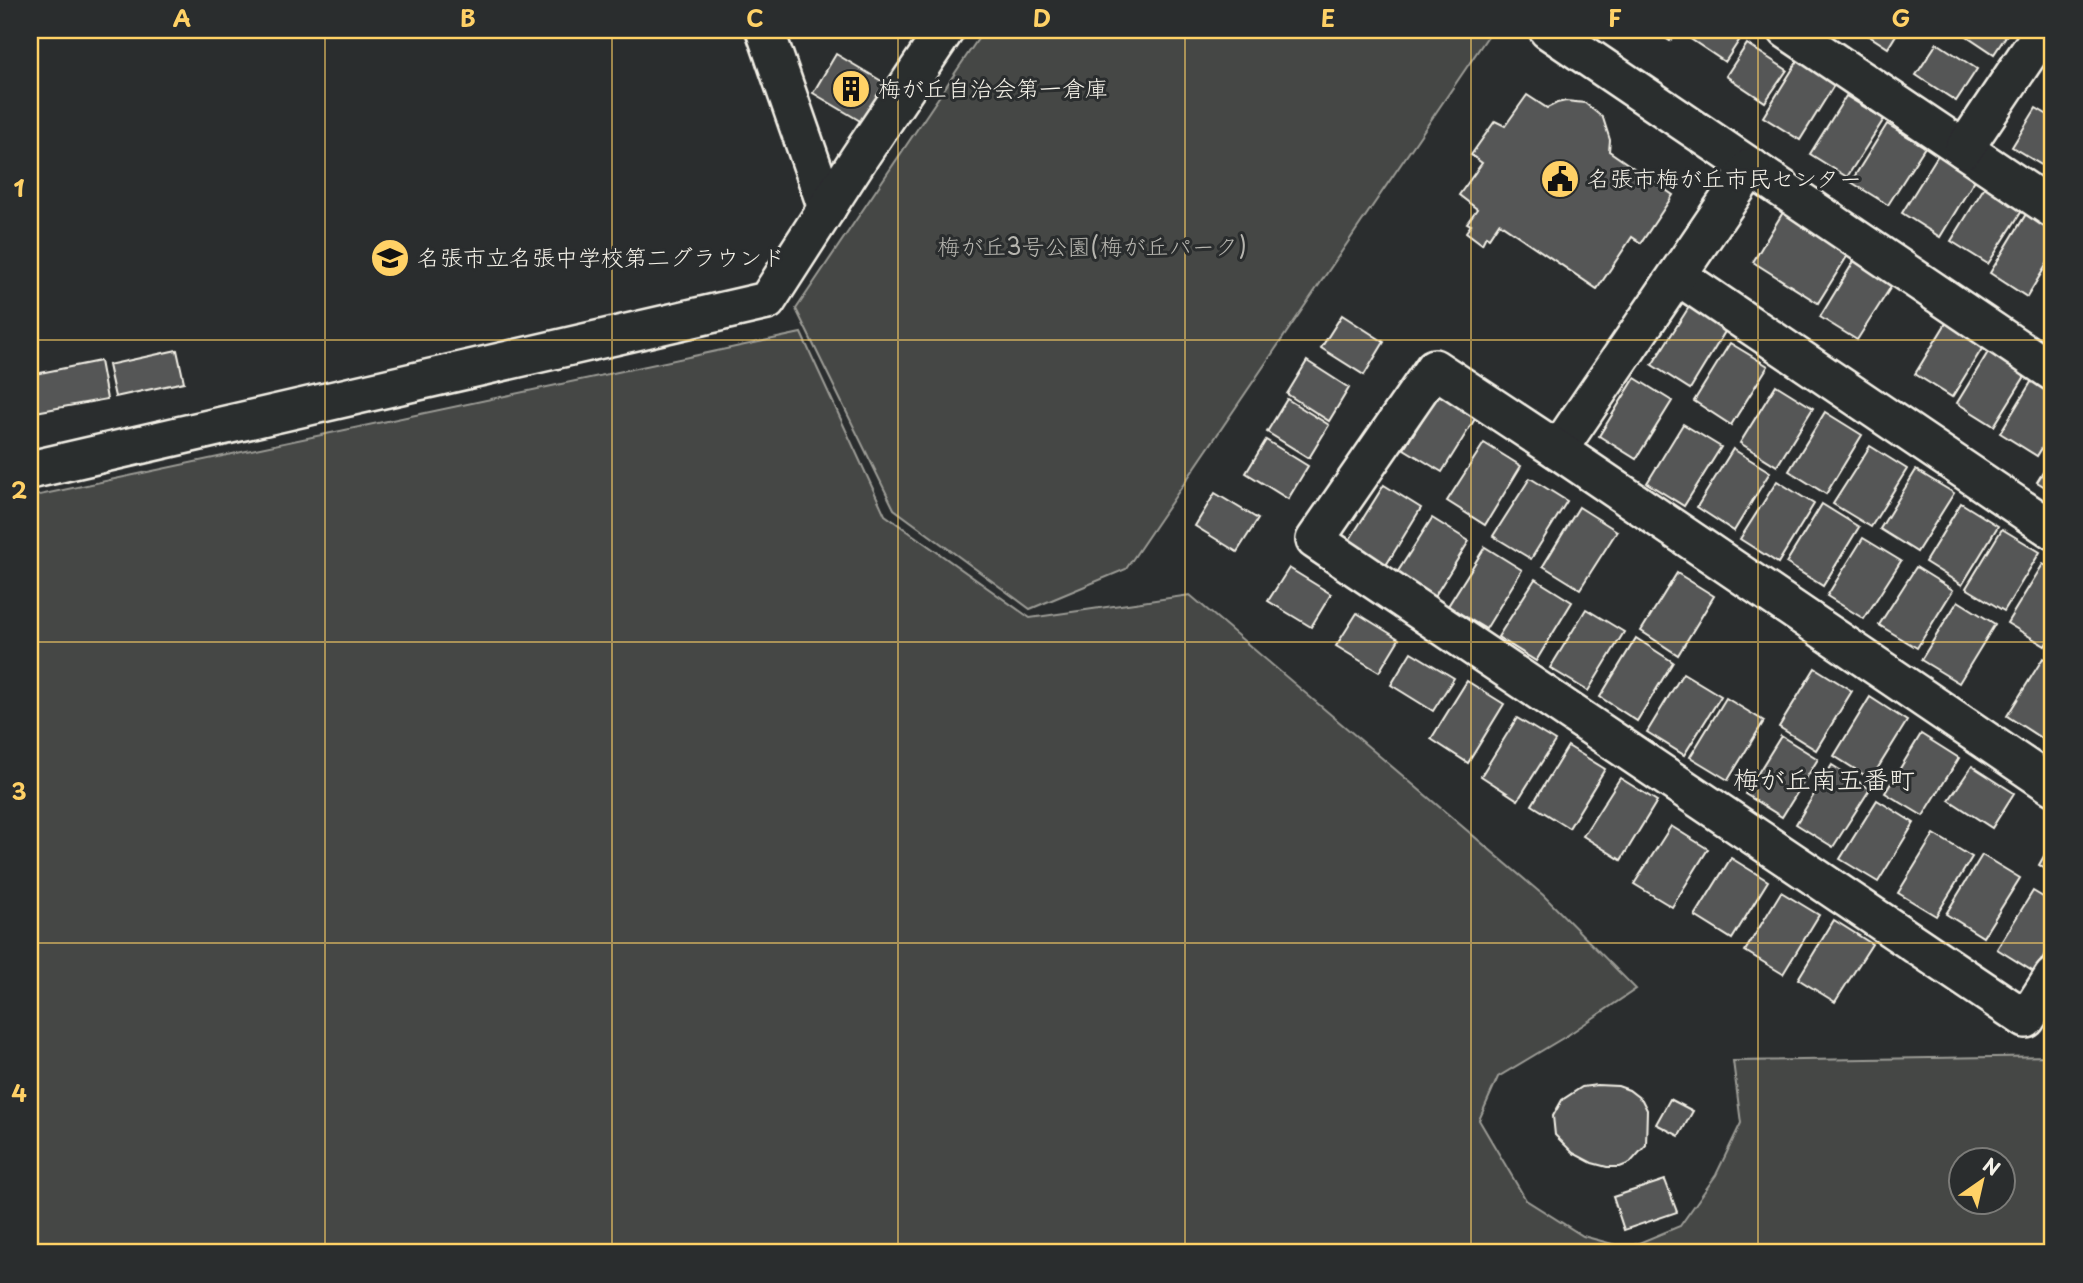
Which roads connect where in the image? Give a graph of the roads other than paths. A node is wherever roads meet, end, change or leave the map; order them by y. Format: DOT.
graph roads {
  1 [pos="765,30"];
  2 [pos="945,30"];
  3 [pos="1548,30"];
  4 [pos="1788,30"];
  5 [pos="2044,30"];
  6 [pos="1964,149"];
  7 [pos="1751,167"];
  8 [pos="827,208"];
  9 [pos="2053,209"];
  10 [pos="1678,276"];
  11 [pos="2053,372"];
  12 [pos="1559,450"];
  13 [pos="30,470"];
  14 [pos="2053,530"];
  15 [pos="2053,786"];
  16 [pos="2053,977"];
  1 -- 8 [label="street"];
  2 -- 8 [label="street"];
  3 -- 7 [label="street"];
  4 -- 6 [label="street"];
  5 -- 6 [label="street"];
  6 -- 9 [label="street"];
  7 -- 10 [label="street"];
  7 -- 11 [label="street"];
  8 -- 13 [label="street"];
  10 -- 12 [label="street"];
  10 -- 14 [label="street"];
  12 -- 15 [label="street"];
  12 -- 16 [label="street"];
}
